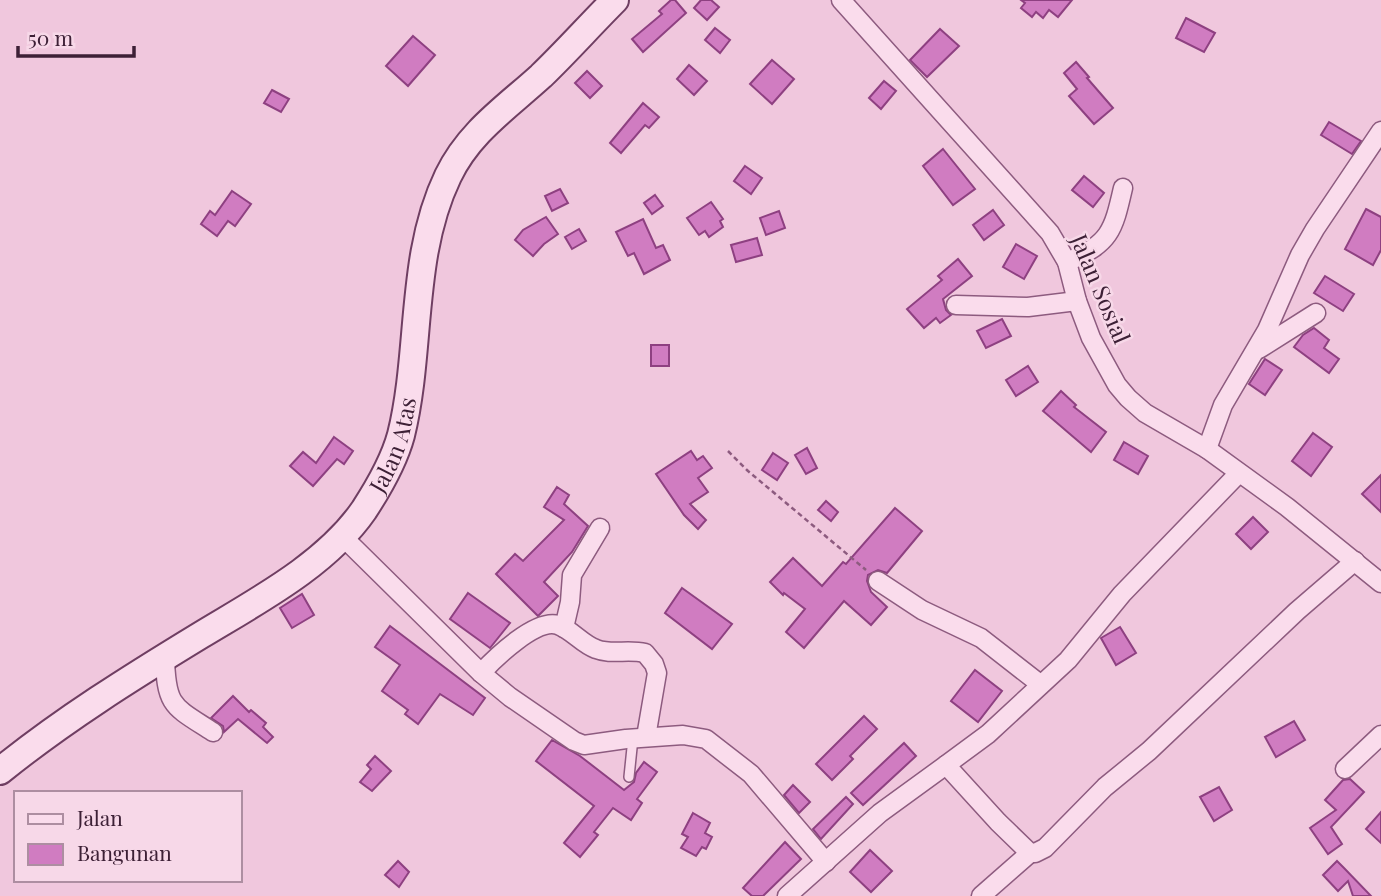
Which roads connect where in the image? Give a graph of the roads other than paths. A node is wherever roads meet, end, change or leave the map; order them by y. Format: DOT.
graph roads {
  1 [pos="615,0"];
  2 [pos="841,0"];
  3 [pos="1381,131"];
  4 [pos="1123,188"];
  5 [pos="1067,262"];
  6 [pos="1077,301"];
  7 [pos="956,305"];
  8 [pos="1316,313"];
  9 [pos="1256,351"];
  10 [pos="1208,449"];
  11 [pos="1239,473"];
  12 [pos="600,528"];
  13 [pos="342,536"];
  14 [pos="1355,561"];
  15 [pos="878,581"];
  16 [pos="1381,583"];
  17 [pos="564,628"];
  18 [pos="165,657"];
  19 [pos="481,673"];
  20 [pos="1040,684"];
  21 [pos="213,732"];
  22 [pos="1381,735"];
  23 [pos="640,738"];
  24 [pos="946,765"];
  25 [pos="1345,769"];
  26 [pos="0,771"];
  27 [pos="629,777"];
  28 [pos="1030,853"];
  29 [pos="826,862"];
  30 [pos="787,896"];
  31 [pos="981,896"];
  1 -- 13 [label="street, Jalan Atas"];
  2 -- 5 [label="street, Jalan Sosial"];
  3 -- 9 [label="street"];
  4 -- 5 [label="street"];
  5 -- 6 [label="street, Jalan Sosial"];
  6 -- 7 [label="street"];
  6 -- 10 [label="street, Jalan Sosial"];
  8 -- 9 [label="street"];
  9 -- 10 [label="street"];
  10 -- 11 [label="street, Jalan Sosial"];
  11 -- 14 [label="street, Jalan Sosial"];
  11 -- 20 [label="street"];
  12 -- 17 [label="street"];
  13 -- 18 [label="street, Jalan Atas"];
  13 -- 19 [label="street"];
  14 -- 16 [label="street, Jalan Sosial"];
  14 -- 28 [label="street"];
  15 -- 20 [label="street"];
  17 -- 19 [label="street"];
  17 -- 23 [label="street"];
  18 -- 21 [label="street"];
  18 -- 26 [label="street, Jalan Atas"];
  19 -- 23 [label="street"];
  20 -- 24 [label="street"];
  22 -- 25 [label="street"];
  23 -- 27 [label="lane"];
  23 -- 29 [label="street"];
  24 -- 28 [label="street"];
  24 -- 29 [label="street"];
  28 -- 31 [label="street"];
  29 -- 30 [label="street"];
}
